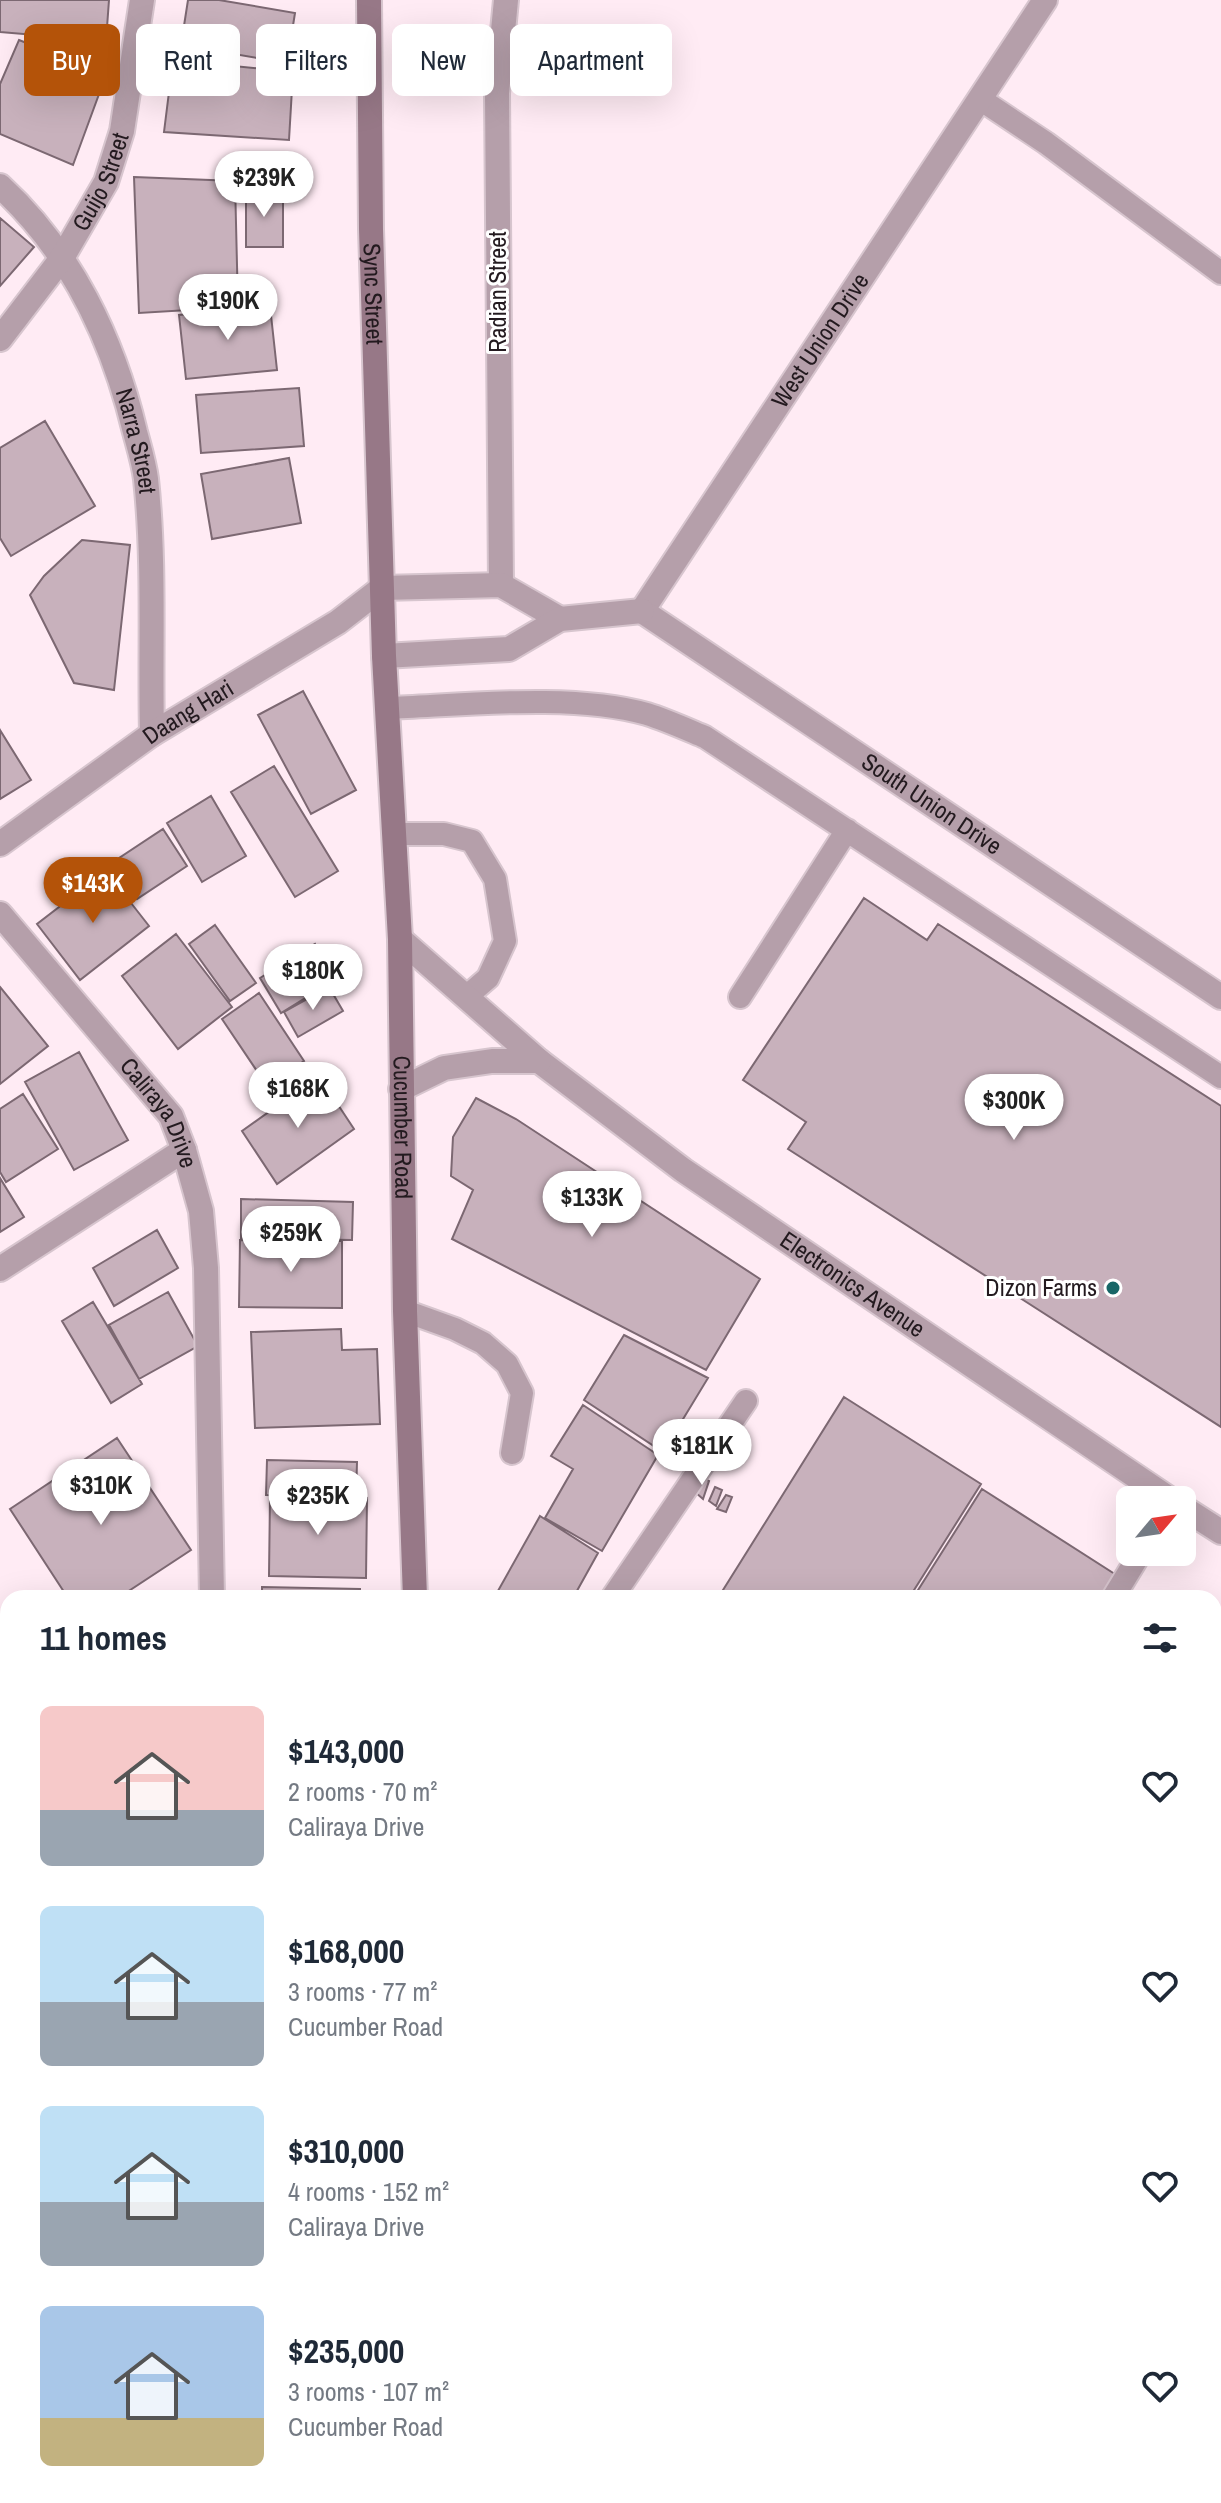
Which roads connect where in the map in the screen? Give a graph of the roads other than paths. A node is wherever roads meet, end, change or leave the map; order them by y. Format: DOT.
graph roads {
  1 [pos="142,0"];
  2 [pos="369,0"];
  3 [pos="506,0"];
  4 [pos="1045,0"];
  5 [pos="980,99"];
  6 [pos="0,186"];
  7 [pos="62,258"];
  8 [pos="1221,273"];
  9 [pos="0,339"];
  10 [pos="501,585"];
  11 [pos="382,588"];
  12 [pos="642,611"];
  13 [pos="560,619"];
  14 [pos="384,656"];
  15 [pos="388,708"];
  16 [pos="152,734"];
  17 [pos="847,830"];
  18 [pos="394,834"];
  19 [pos="0,844"];
  20 [pos="0,914"];
  21 [pos="400,939"];
  22 [pos="466,997"];
  23 [pos="740,997"];
  24 [pos="1221,997"];
  25 [pos="539,1061"];
  26 [pos="1221,1077"];
  27 [pos="401,1089"];
  28 [pos="184,1150"];
  29 [pos="0,1269"];
  30 [pos="405,1311"];
  31 [pos="746,1401"];
  32 [pos="512,1453"];
  33 [pos="1150,1486"];
  34 [pos="1196,1516"];
  35 [pos="1221,1532"];
  36 [pos="1132,1566"];
  37 [pos="212,1590"];
  38 [pos="415,1590"];
  39 [pos="617,1590"];
  40 [pos="1118,1590"];
  1 -- 7 [label="street, Guijo Street"];
  2 -- 11 [label="main road, Sync Street"];
  3 -- 10 [label="street, Radian Street"];
  4 -- 5 [label="street, West Union Drive"];
  5 -- 8 [label="lane"];
  5 -- 12 [label="street, West Union Drive"];
  6 -- 7 [label="street, Narra Street"];
  7 -- 9 [label="street, Guijo Street"];
  7 -- 16 [label="street, Narra Street"];
  10 -- 11 [label="street"];
  10 -- 13 [label="street"];
  11 -- 14 [label="main road, Sync Street"];
  11 -- 16 [label="street, Daang Hari"];
  12 -- 13 [label="street"];
  12 -- 24 [label="street, South Union Drive"];
  13 -- 14 [label="street"];
  14 -- 15 [label="main road, Cucumber Road"];
  15 -- 17 [label="lane"];
  15 -- 18 [label="main road, Cucumber Road"];
  16 -- 19 [label="street, Daang Hari"];
  17 -- 23 [label="lane"];
  17 -- 26 [label="lane"];
  18 -- 21 [label="main road, Cucumber Road"];
  18 -- 22 [label="lane"];
  20 -- 28 [label="street, Caliraya Drive"];
  21 -- 22 [label="street, Electronics Avenue"];
  21 -- 27 [label="main road, Cucumber Road"];
  22 -- 25 [label="street, Electronics Avenue"];
  25 -- 27 [label="street"];
  25 -- 33 [label="street, Electronics Avenue"];
  27 -- 30 [label="main road, Cucumber Road"];
  28 -- 29 [label="street"];
  28 -- 37 [label="street, Caliraya Drive"];
  30 -- 32 [label="lane"];
  30 -- 38 [label="main road, Cucumber Road"];
  31 -- 39 [label="lane"];
  34 -- 35 [label="street"];
  36 -- 40 [label="lane"];
}
